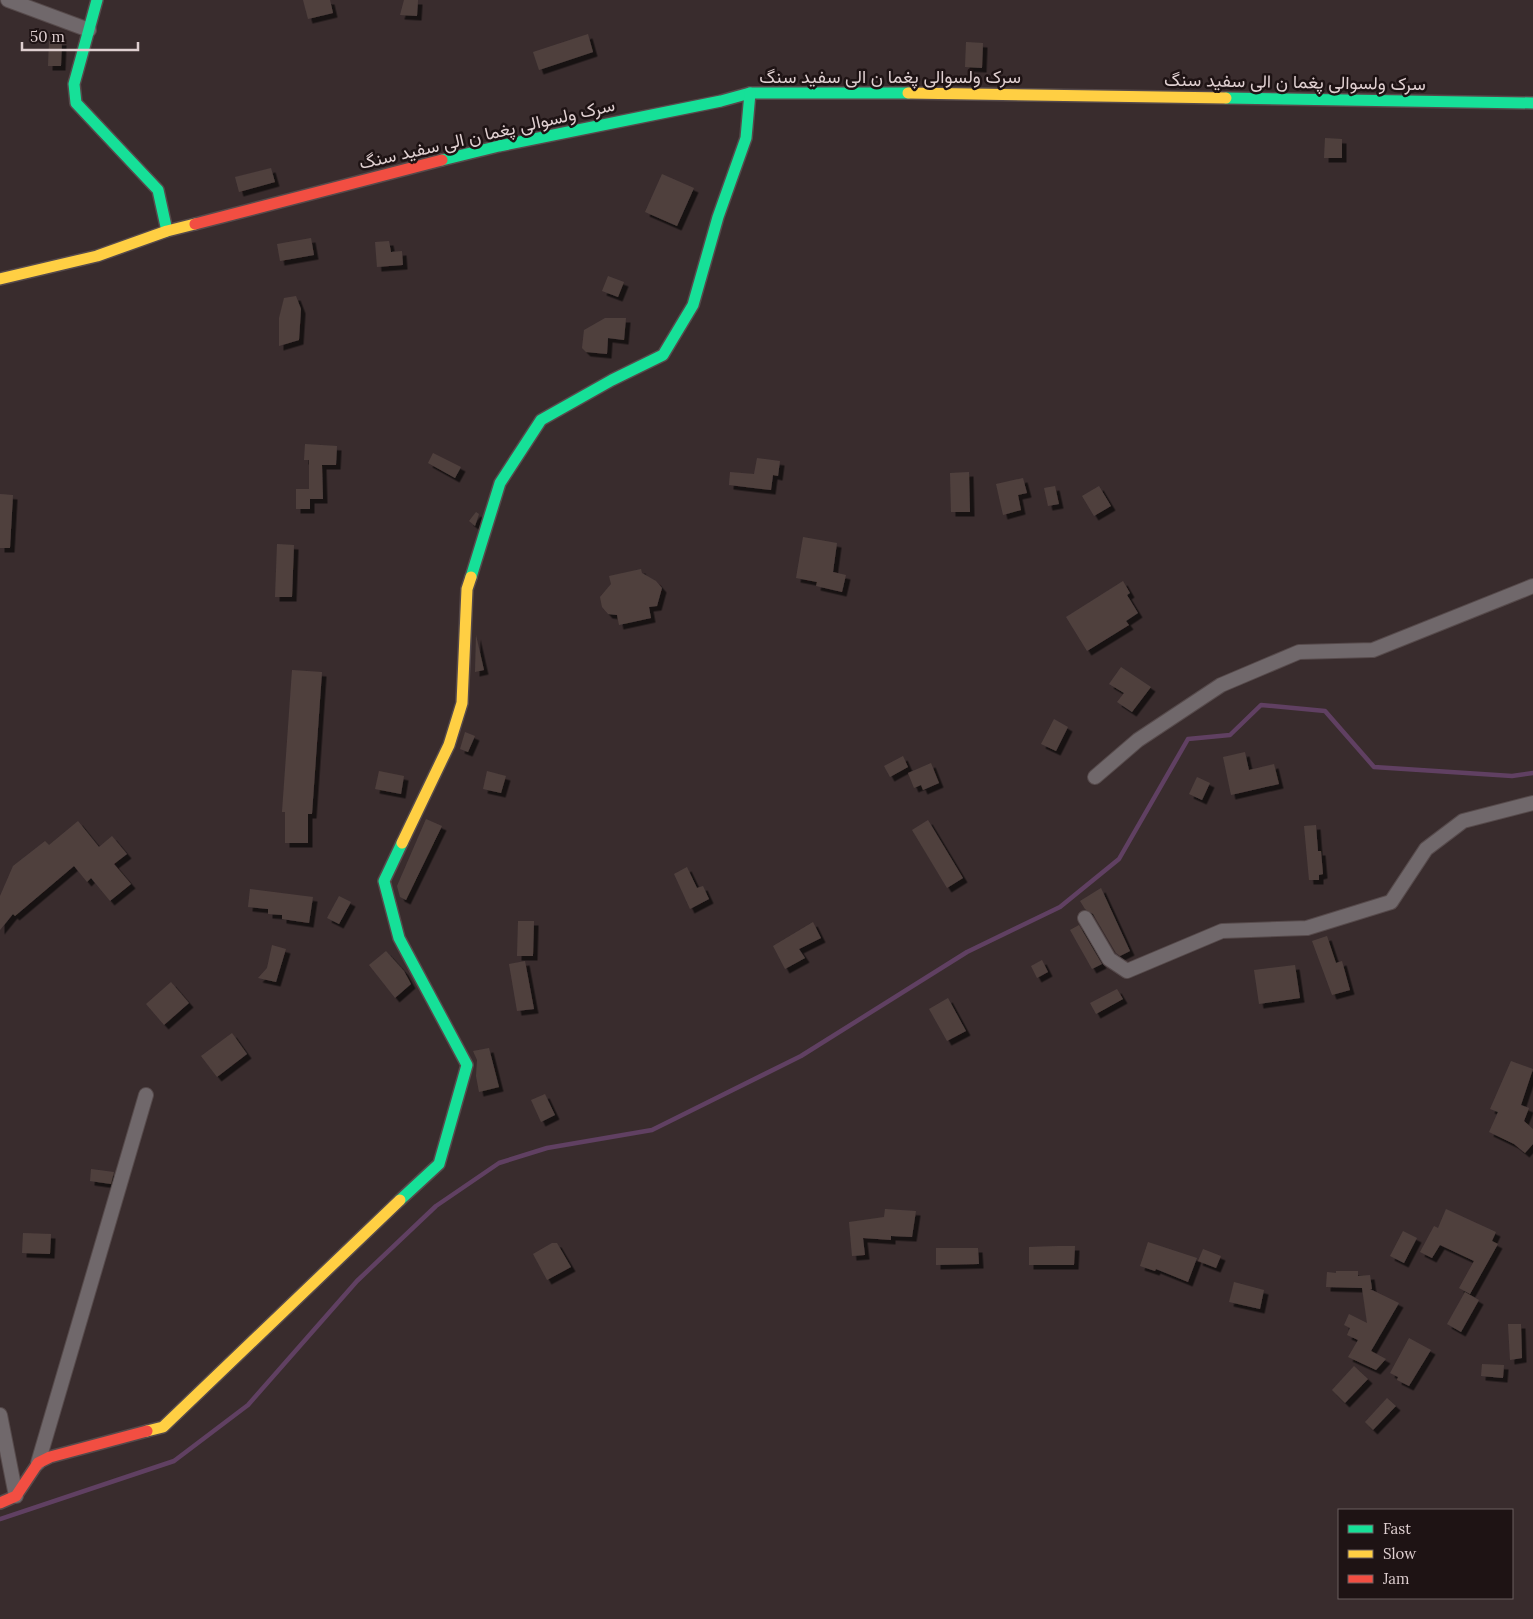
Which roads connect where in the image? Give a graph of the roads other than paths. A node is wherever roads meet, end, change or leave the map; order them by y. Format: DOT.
graph roads {
  1 [pos="8,0"];
  2 [pos="97,0"];
  3 [pos="89,30"];
  4 [pos="750,93"];
  5 [pos="1533,103"];
  6 [pos="167,231"];
  7 [pos="0,279"];
  8 [pos="1533,586"];
  9 [pos="1095,777"];
  10 [pos="1533,803"];
  11 [pos="1085,918"];
  12 [pos="146,1095"];
  13 [pos="0,1415"];
  14 [pos="38,1463"];
  15 [pos="16,1496"];
  16 [pos="0,1503"];
  1 -- 3 [label="street"];
  2 -- 3 [label="street"];
  3 -- 6 [label="street"];
  4 -- 5 [label="street, سرک ولسوالی پغما ن الی سفید سنگ"];
  4 -- 6 [label="street, سرک ولسوالی پغما ن الی سفید سنگ"];
  4 -- 14 [label="street"];
  6 -- 7 [label="street, سرک ولسوالی پغما ن الی سفید سنگ"];
  8 -- 9 [label="street"];
  10 -- 11 [label="street"];
  12 -- 14 [label="street"];
  13 -- 15 [label="street"];
  14 -- 15 [label="street"];
  15 -- 16 [label="street"];
}
